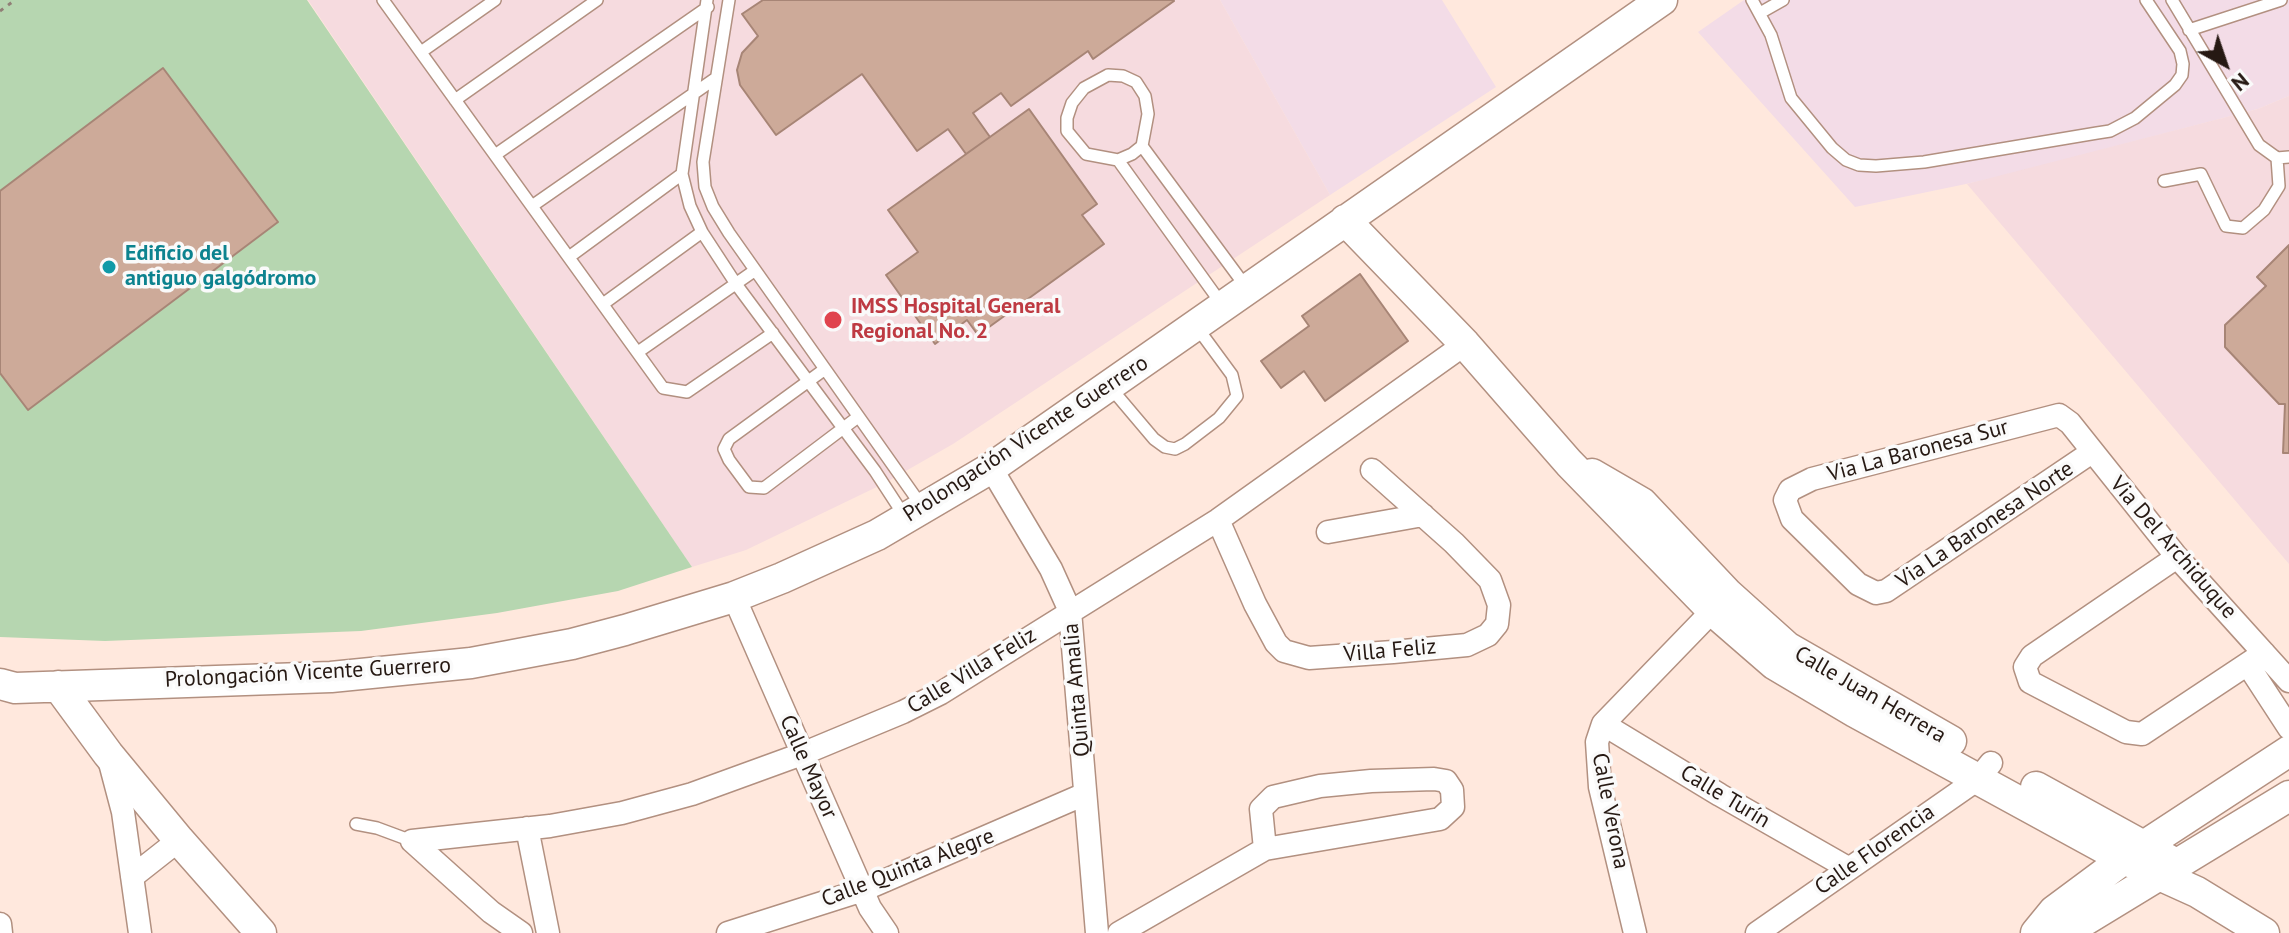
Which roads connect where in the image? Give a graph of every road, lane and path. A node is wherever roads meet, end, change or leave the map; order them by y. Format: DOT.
graph roads {
  1 [pos="15,0"];
  2 [pos="495,0"];
  3 [pos="597,0"];
  4 [pos="729,0"];
  5 [pos="1662,0"];
  6 [pos="1752,0"];
  7 [pos="1783,0"];
  8 [pos="2146,0"];
  9 [pos="2172,0"];
  10 [pos="2281,0"];
  11 [pos="388,2"];
  12 [pos="708,4"];
  13 [pos="0,11"];
  14 [pos="1760,13"];
  15 [pos="2189,30"];
  16 [pos="421,52"];
  17 [pos="716,78"];
  18 [pos="693,93"];
  19 [pos="455,100"];
  20 [pos="1142,146"];
  21 [pos="495,155"];
  22 [pos="2283,157"];
  23 [pos="1118,160"];
  24 [pos="682,174"];
  25 [pos="2164,181"];
  26 [pos="532,206"];
  27 [pos="1345,220"];
  28 [pos="702,232"];
  29 [pos="569,257"];
  30 [pos="754,271"];
  31 [pos="736,284"];
  32 [pos="1247,289"];
  33 [pos="603,304"];
  34 [pos="1223,306"];
  35 [pos="1196,325"];
  36 [pos="773,333"];
  37 [pos="1465,344"];
  38 [pos="638,352"];
  39 [pos="825,369"];
  40 [pos="808,381"];
  41 [pos="1110,387"];
  42 [pos="2059,415"];
  43 [pos="858,417"];
  44 [pos="844,429"];
  45 [pos="2092,452"];
  46 [pos="991,468"];
  47 [pos="1372,470"];
  48 [pos="915,514"];
  49 [pos="1423,515"];
  50 [pos="1218,520"];
  51 [pos="1328,532"];
  52 [pos="2177,557"];
  53 [pos="1876,593"];
  54 [pos="734,597"];
  55 [pos="1721,603"];
  56 [pos="1070,611"];
  57 [pos="2256,659"];
  58 [pos="2289,681"];
  59 [pos="58,686"];
  60 [pos="5,688"];
  61 [pos="1603,724"];
  62 [pos="2289,728"];
  63 [pos="2289,751"];
  64 [pos="108,754"];
  65 [pos="802,754"];
  66 [pos="1984,771"];
  67 [pos="1085,794"];
  68 [pos="2289,796"];
  69 [pos="2197,811"];
  70 [pos="356,824"];
  71 [pos="527,828"];
  72 [pos="407,839"];
  73 [pos="179,840"];
  74 [pos="2216,842"];
  75 [pos="1265,849"];
  76 [pos="2134,852"];
  77 [pos="1848,868"];
  78 [pos="2170,871"];
  79 [pos="132,877"];
  80 [pos="863,890"];
  81 [pos="0,924"];
  82 [pos="2054,928"];
  83 [pos="2255,930"];
  84 [pos="1,933"];
  85 [pos="140,933"];
  86 [pos="261,933"];
  87 [pos="521,933"];
  88 [pos="548,933"];
  89 [pos="728,933"];
  90 [pos="887,933"];
  91 [pos="1097,933"];
  92 [pos="1119,933"];
  93 [pos="1635,933"];
  94 [pos="1757,933"];
  1 -- 13 [label="path"];
  2 -- 16 [label="lane"];
  3 -- 19 [label="lane"];
  4 -- 17 [label="lane"];
  5 -- 27 [label="street, Prolongación Vicente Guerrero"];
  6 -- 14 [label="lane"];
  7 -- 14 [label="lane"];
  8 -- 14 [label="lane"];
  9 -- 15 [label="lane"];
  10 -- 15 [label="lane"];
  11 -- 16 [label="lane"];
  12 -- 18 [label="lane"];
  12 -- 21 [label="lane"];
  15 -- 22 [label="lane"];
  16 -- 19 [label="lane"];
  17 -- 18 [label="lane"];
  17 -- 30 [label="lane"];
  18 -- 24 [label="lane"];
  18 -- 26 [label="lane"];
  19 -- 21 [label="lane"];
  20 -- 23 [label="lane"];
  20 -- 23 [label="lane"];
  20 -- 32 [label="lane"];
  21 -- 26 [label="lane"];
  22 -- 25 [label="lane"];
  23 -- 34 [label="lane"];
  24 -- 28 [label="lane"];
  24 -- 29 [label="lane"];
  26 -- 29 [label="lane"];
  27 -- 32 [label="street, Prolongación Vicente Guerrero"];
  27 -- 37 [label="street, Calle Juan Herrera"];
  28 -- 31 [label="lane"];
  28 -- 33 [label="lane"];
  29 -- 33 [label="lane"];
  30 -- 31 [label="lane"];
  30 -- 39 [label="lane"];
  31 -- 36 [label="lane"];
  31 -- 38 [label="lane"];
  32 -- 34 [label="street, Prolongación Vicente Guerrero"];
  33 -- 38 [label="lane"];
  34 -- 35 [label="street, Prolongación Vicente Guerrero"];
  35 -- 41 [label="street, Prolongación Vicente Guerrero"];
  35 -- 41 [label="lane"];
  36 -- 38 [label="lane"];
  36 -- 40 [label="lane"];
  37 -- 50 [label="street, Calle Villa Feliz"];
  37 -- 55 [label="street, Calle Juan Herrera"];
  39 -- 40 [label="lane"];
  39 -- 43 [label="lane"];
  40 -- 44 [label="lane"];
  40 -- 44 [label="lane"];
  41 -- 46 [label="street, Prolongación Vicente Guerrero"];
  42 -- 45 [label="street, Via Del Archiduque"];
  42 -- 53 [label="street, Via La Baronesa Sur"];
  43 -- 44 [label="lane"];
  43 -- 48 [label="lane"];
  44 -- 48 [label="lane"];
  45 -- 52 [label="street, Via Del Archiduque"];
  45 -- 53 [label="street, Via La Baronesa Norte"];
  46 -- 48 [label="street, Prolongación Vicente Guerrero"];
  46 -- 56 [label="street, Quinta Amalia"];
  47 -- 49 [label="street, Villa Feliz"];
  48 -- 54 [label="street, Prolongación Vicente Guerrero"];
  49 -- 50 [label="street, Villa Feliz"];
  49 -- 51 [label="street"];
  50 -- 56 [label="street, Calle Villa Feliz"];
  52 -- 57 [label="street, Via Del Archiduque"];
  52 -- 57 [label="street"];
  54 -- 59 [label="street, Prolongación Vicente Guerrero"];
  54 -- 65 [label="street, Calle Mayor"];
  55 -- 61 [label="street, Calle Verona"];
  55 -- 66 [label="street, Calle Juan Herrera"];
  56 -- 65 [label="street, Calle Villa Feliz"];
  56 -- 67 [label="street, Quinta Amalia"];
  57 -- 58 [label="street, Via Del Archiduque"];
  57 -- 62 [label="street, Via Del Archiduque"];
  59 -- 60 [label="street, Prolongación Vicente Guerrero"];
  59 -- 64 [label="street"];
  61 -- 77 [label="street, Calle Turín"];
  61 -- 93 [label="street, Calle Verona"];
  63 -- 69 [label="street"];
  64 -- 73 [label="street"];
  64 -- 79 [label="street"];
  65 -- 71 [label="street, Calle Villa Feliz"];
  65 -- 80 [label="street, Calle Mayor"];
  66 -- 76 [label="street, Calle Juan Herrera"];
  66 -- 77 [label="street, Calle Florencia"];
  67 -- 80 [label="street, Calle Quinta Alegre"];
  67 -- 91 [label="street, Quinta Amalia"];
  68 -- 74 [label="street"];
  69 -- 74 [label="street"];
  69 -- 76 [label="street"];
  70 -- 72 [label="lane"];
  71 -- 72 [label="street, Calle Villa Feliz"];
  71 -- 88 [label="street"];
  72 -- 87 [label="street"];
  73 -- 79 [label="street"];
  73 -- 86 [label="street"];
  74 -- 78 [label="street"];
  75 -- 75 [label="street"];
  75 -- 92 [label="street"];
  76 -- 78 [label="street, Calle Juan Herrera"];
  76 -- 82 [label="street"];
  77 -- 94 [label="street, Calle Florencia"];
  78 -- 82 [label="street"];
  78 -- 83 [label="street"];
  79 -- 85 [label="street"];
  80 -- 89 [label="street, Calle Quinta Alegre"];
  80 -- 90 [label="street, Calle Mayor"];
  81 -- 84 [label="street"];
}
